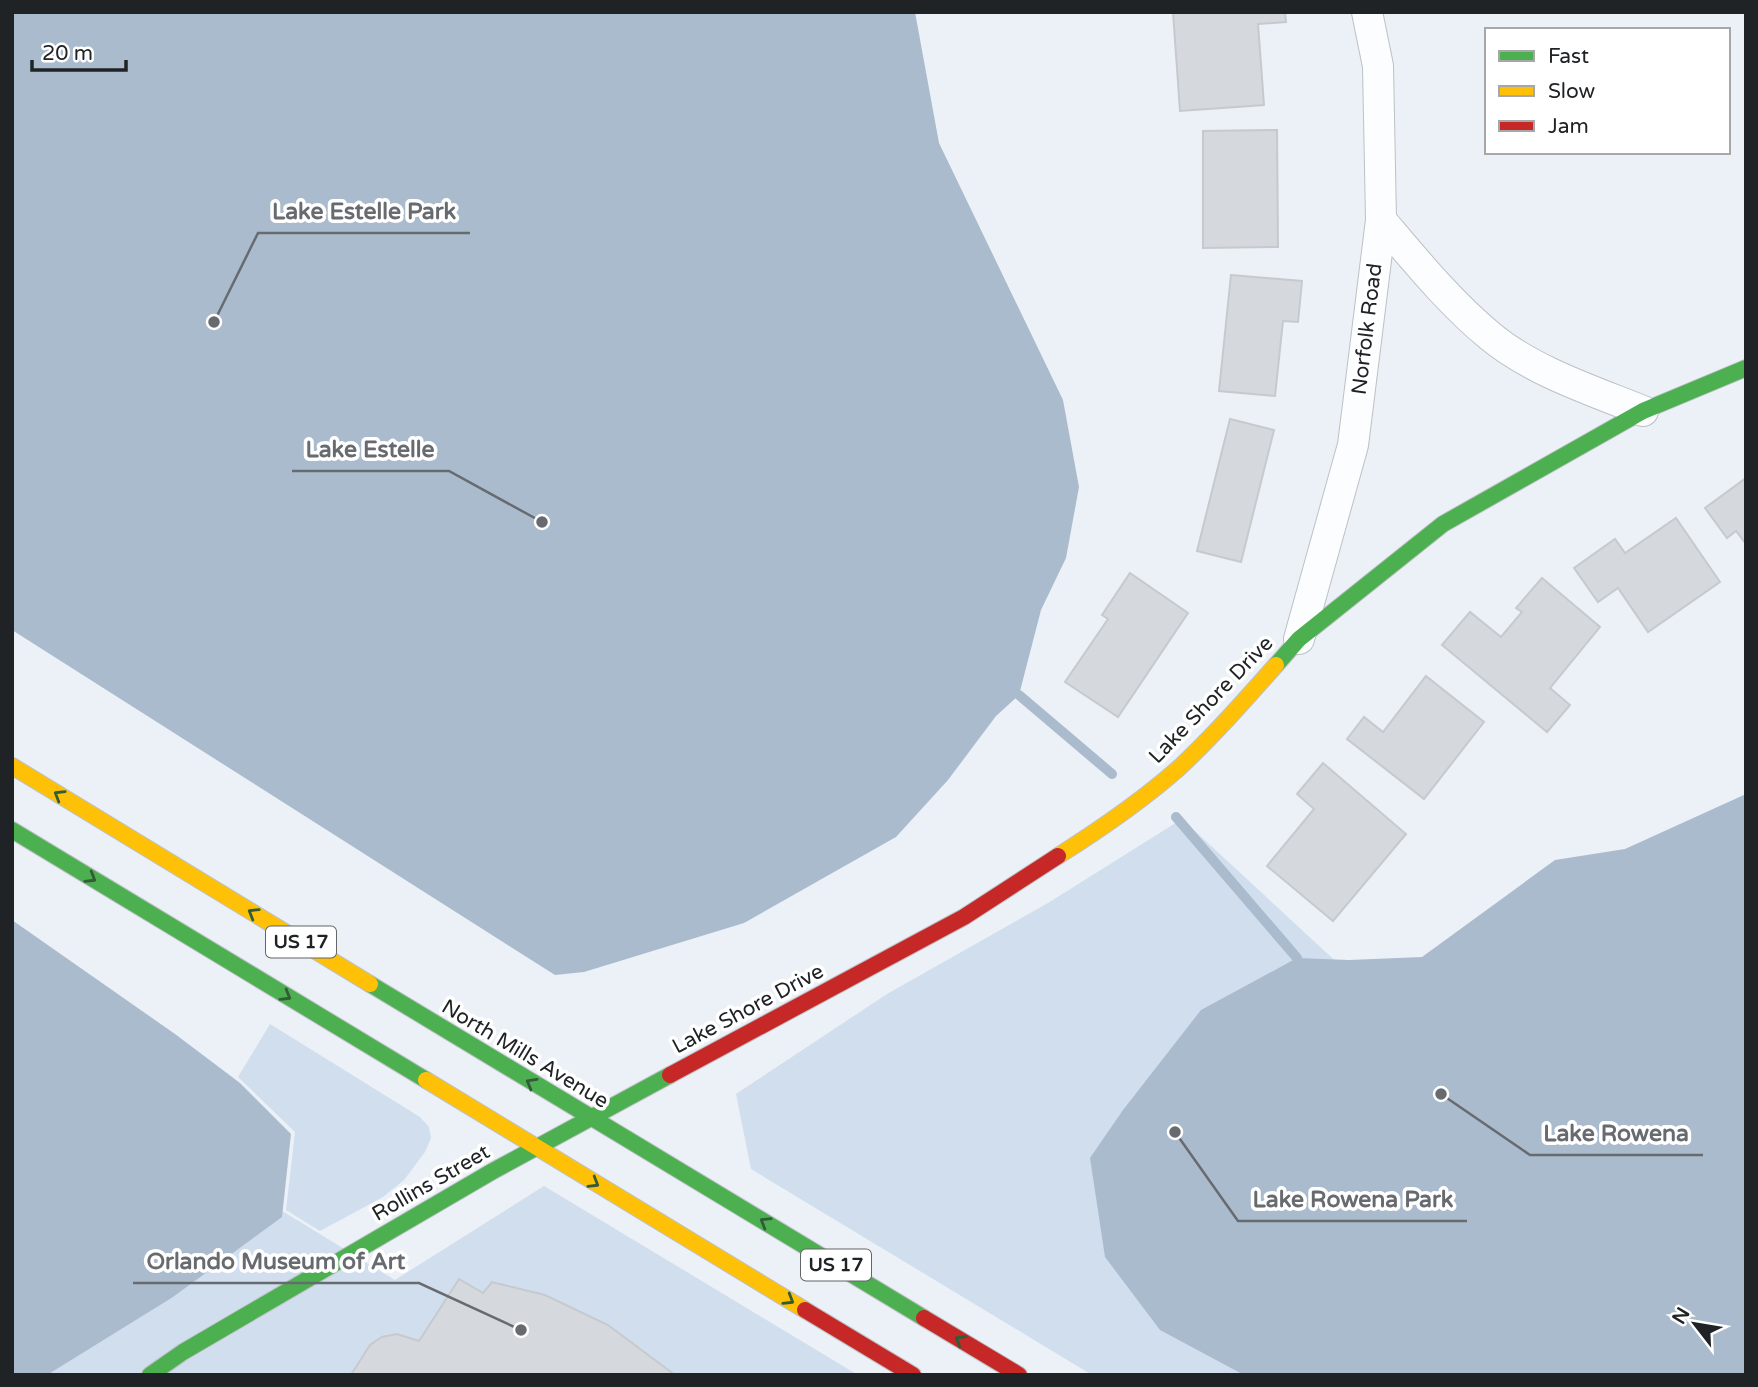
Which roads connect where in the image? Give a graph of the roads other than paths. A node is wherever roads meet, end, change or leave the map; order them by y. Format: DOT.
graph roads {
  1 [pos="1367,12"];
  2 [pos="1381,220"];
  3 [pos="1746,368"];
  4 [pos="1643,411"];
  5 [pos="1299,639"];
  6 [pos="12,766"];
  7 [pos="12,830"];
  8 [pos="590,1117"];
  9 [pos="535,1148"];
  10 [pos="149,1375"];
  11 [pos="913,1375"];
  12 [pos="1019,1375"];
  1 -- 2 [label="street, Norfolk Road"];
  2 -- 4 [label="street"];
  2 -- 5 [label="street, Norfolk Road"];
  3 -- 4 [label="main road, Lake Shore Drive"];
  4 -- 5 [label="main road, Lake Shore Drive"];
  5 -- 8 [label="main road, Lake Shore Drive"];
  8 -- 6 [label="main road, North Mills Avenue / US 17, one-way"];
  7 -- 9 [label="main road, US 17, one-way"];
  8 -- 9 [label="main road, Rollins Street"];
  12 -- 8 [label="main road, North Mills Avenue / US 17, one-way"];
  9 -- 10 [label="main road, Rollins Street"];
  9 -- 11 [label="main road, US 17, one-way"];
}
